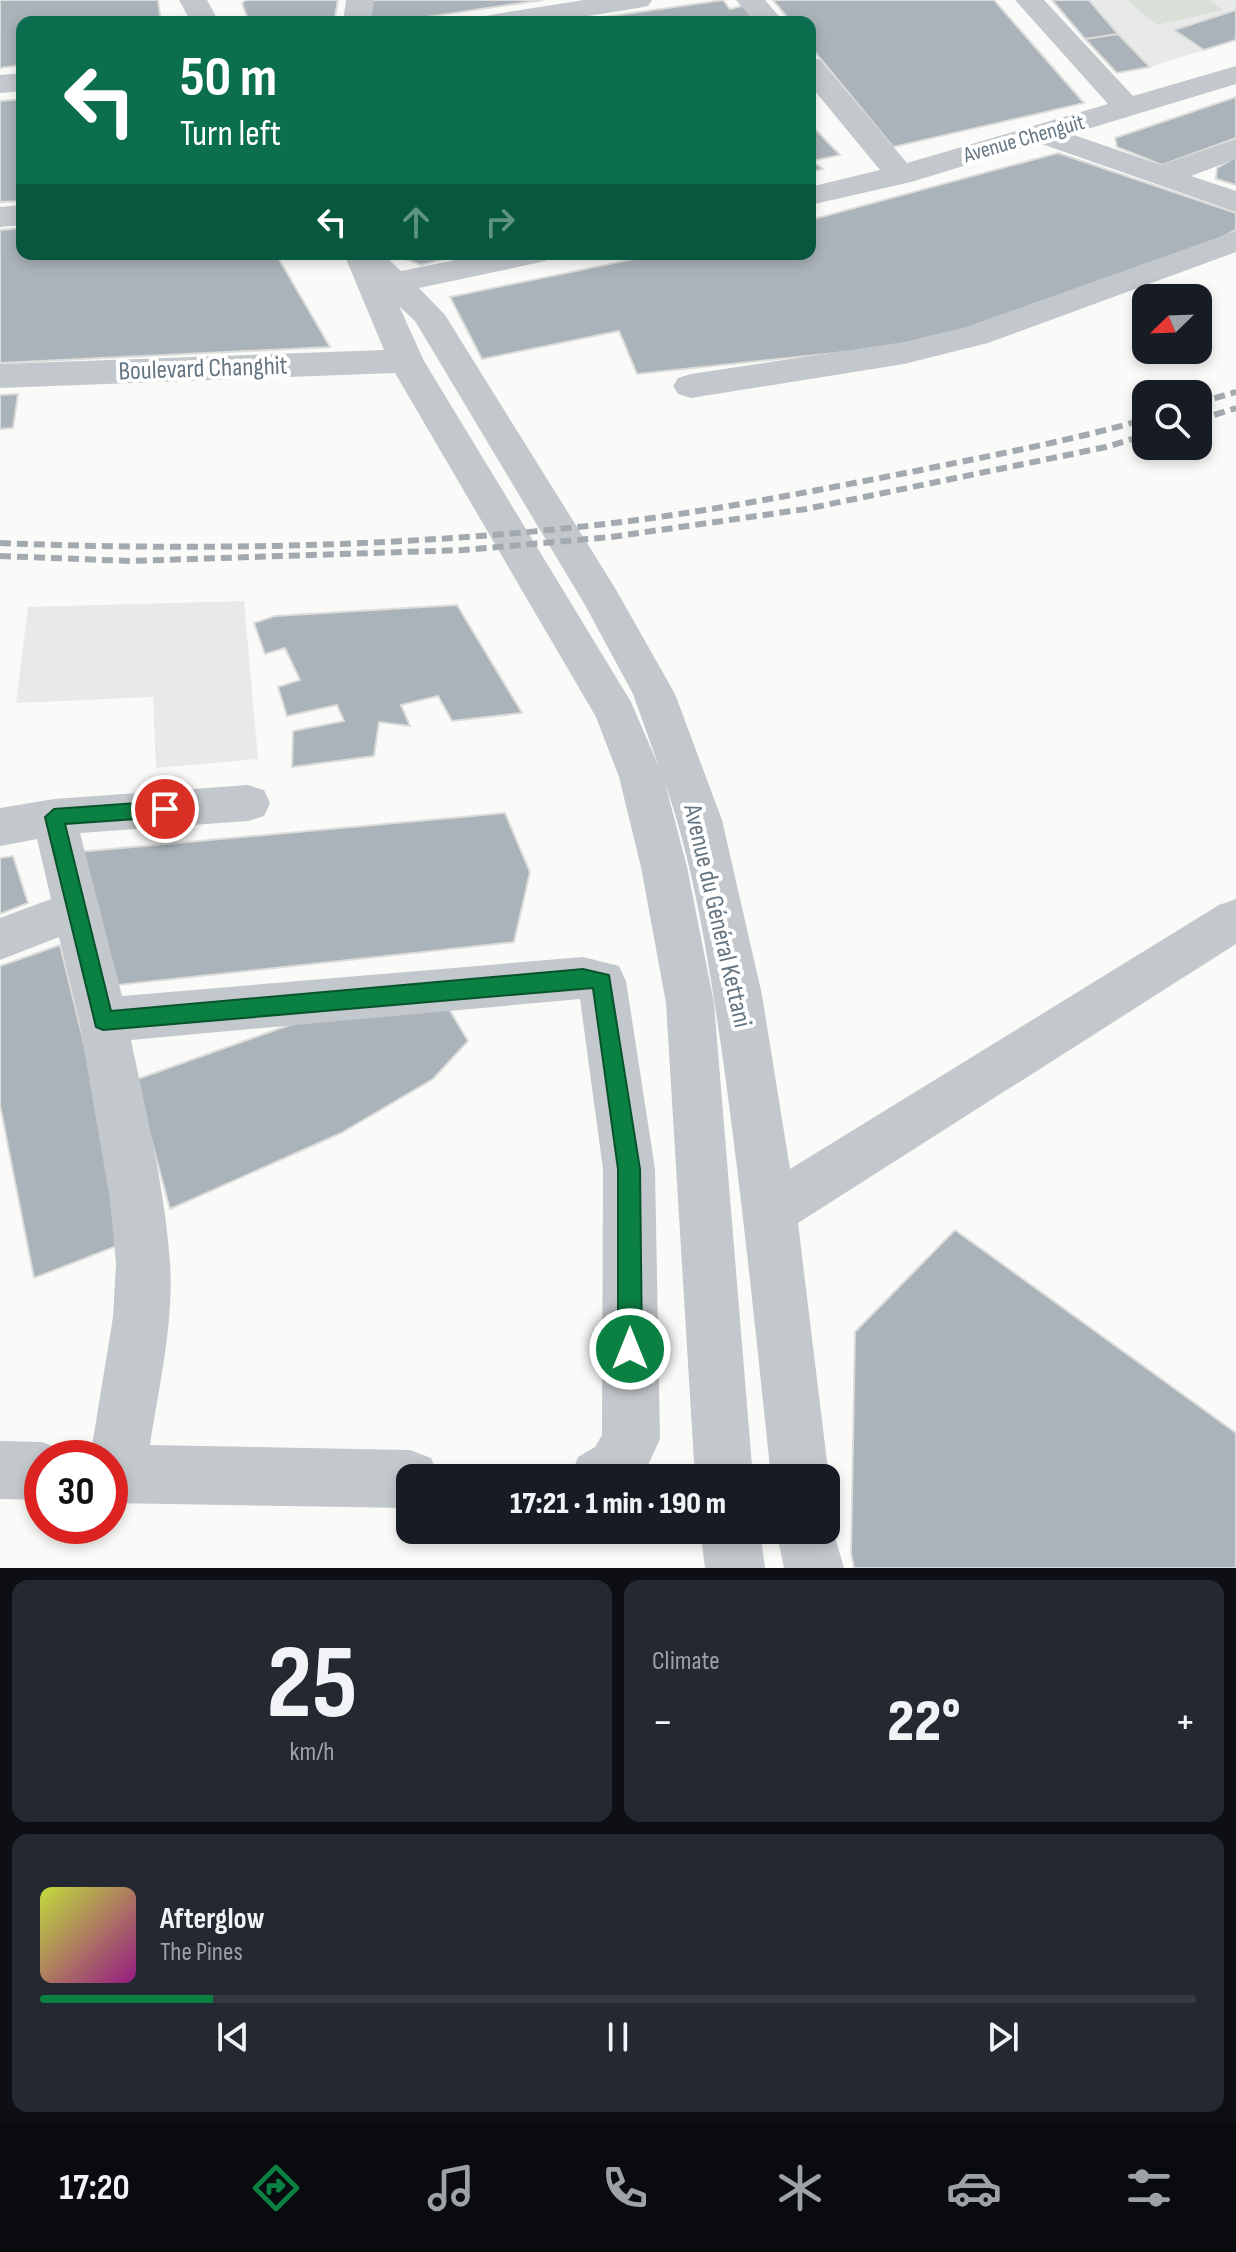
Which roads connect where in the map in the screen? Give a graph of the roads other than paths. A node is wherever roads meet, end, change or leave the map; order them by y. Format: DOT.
graph roads {
  1 [pos="638,0"];
  2 [pos="750,0"];
  3 [pos="1029,0"];
  4 [pos="573,16"];
  5 [pos="765,16"];
  6 [pos="1236,75"];
  7 [pos="816,77"];
  8 [pos="1129,109"];
  9 [pos="1042,134"];
  10 [pos="1236,148"];
  11 [pos="900,175"];
  12 [pos="1162,176"];
  13 [pos="816,195"];
  14 [pos="1236,202"];
  15 [pos="1236,241"];
  16 [pos="470,260"];
  17 [pos="373,269"];
  18 [pos="406,361"];
  19 [pos="0,376"];
  20 [pos="691,386"];
  21 [pos="248,803"];
  22 [pos="54,817"];
  23 [pos="0,827"];
  24 [pos="74,911"];
  25 [pos="1236,919"];
  26 [pos="0,939"];
  27 [pos="103,1020"];
  28 [pos="770,1211"];
  29 [pos="119,1440"];
  30 [pos="618,1464"];
  31 [pos="723,1464"];
  32 [pos="798,1464"];
  33 [pos="0,1470"];
  34 [pos="24,1471"];
  35 [pos="128,1474"];
  36 [pos="396,1479"];
  37 [pos="732,1544"];
  38 [pos="809,1544"];
  39 [pos="735,1568"];
  40 [pos="814,1568"];
  1 -- 4 [label="street"];
  2 -- 5 [label="street"];
  3 -- 8 [label="street"];
  6 -- 8 [label="street, Avenue Chenguit"];
  7 -- 11 [label="street"];
  8 -- 9 [label="street, Avenue Chenguit"];
  9 -- 11 [label="street, Avenue Chenguit"];
  9 -- 12 [label="street"];
  10 -- 12 [label="street"];
  11 -- 13 [label="street, Avenue Chenguit"];
  12 -- 14 [label="street"];
  15 -- 20 [label="street"];
  16 -- 17 [label="street"];
  17 -- 18 [label="street, Avenue du Général Kettani"];
  17 -- 28 [label="street, Avenue du Général Kettani"];
  18 -- 19 [label="street, Boulevard Changhit"];
  18 -- 31 [label="street, Avenue du Général Kettani"];
  21 -- 22 [label="street"];
  22 -- 23 [label="street"];
  22 -- 24 [label="street"];
  24 -- 26 [label="street"];
  24 -- 27 [label="street"];
  25 -- 28 [label="street"];
  27 -- 29 [label="street"];
  27 -- 30 [label="street"];
  28 -- 32 [label="street, Avenue du Général Kettani"];
  33 -- 34 [label="street"];
  35 -- 36 [label="street"];
  37 -- 39 [label="street"];
  38 -- 40 [label="street"];
}
